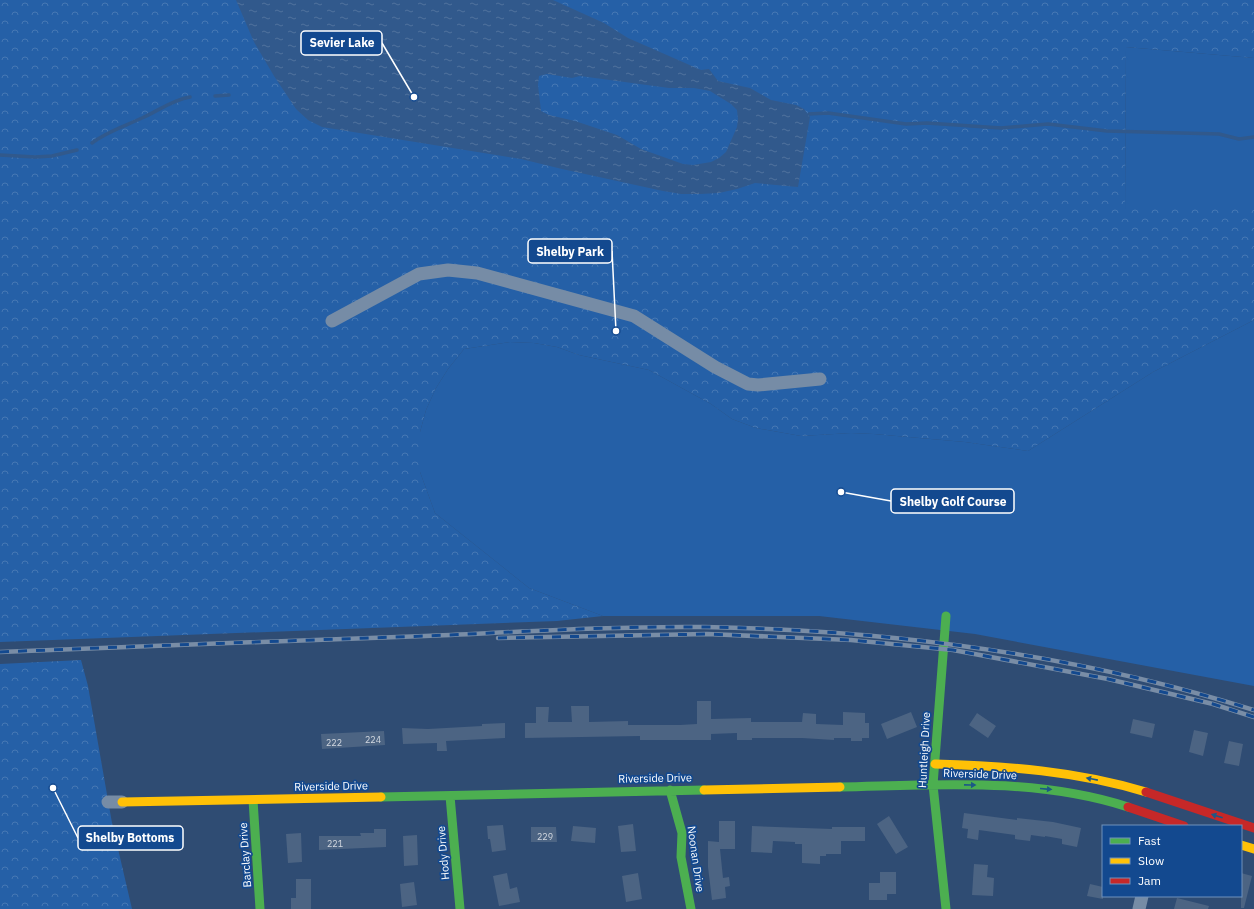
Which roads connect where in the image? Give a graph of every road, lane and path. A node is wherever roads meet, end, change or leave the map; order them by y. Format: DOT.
graph roads {
  1 [pos="332,321"];
  2 [pos="820,378"];
  3 [pos="946,616"];
  4 [pos="935,764"];
  5 [pos="933,785"];
  6 [pos="670,790"];
  7 [pos="450,796"];
  8 [pos="253,800"];
  9 [pos="1168,800"];
  10 [pos="108,802"];
  11 [pos="122,802"];
  12 [pos="1162,823"];
  13 [pos="1177,825"];
  14 [pos="1254,828"];
  15 [pos="1242,845"];
  16 [pos="1254,849"];
  17 [pos="1142,897"];
  18 [pos="260,909"];
  19 [pos="460,909"];
  20 [pos="691,909"];
  21 [pos="946,909"];
  22 [pos="1139,909"];
  1 -- 2 [label="street"];
  3 -- 4 [label="street, Huntleigh Drive"];
  4 -- 5 [label="street, Huntleigh Drive"];
  9 -- 4 [label="street, Riverside Drive, one-way"];
  5 -- 6 [label="street, Riverside Drive"];
  5 -- 12 [label="street, Riverside Drive, one-way"];
  5 -- 21 [label="street, Huntleigh Drive"];
  6 -- 7 [label="street, Riverside Drive"];
  6 -- 20 [label="street, Noonan Drive"];
  7 -- 8 [label="street, Riverside Drive"];
  7 -- 19 [label="street, Hody Drive"];
  8 -- 11 [label="street, Riverside Drive"];
  8 -- 18 [label="street, Barclay Drive"];
  9 -- 12 [label="street"];
  14 -- 9 [label="street, Riverside Drive, one-way"];
  10 -- 11 [label="street"];
  12 -- 13 [label="street, Riverside Drive"];
  15 -- 16 [label="street"];
  17 -- 22 [label="street"];
}
